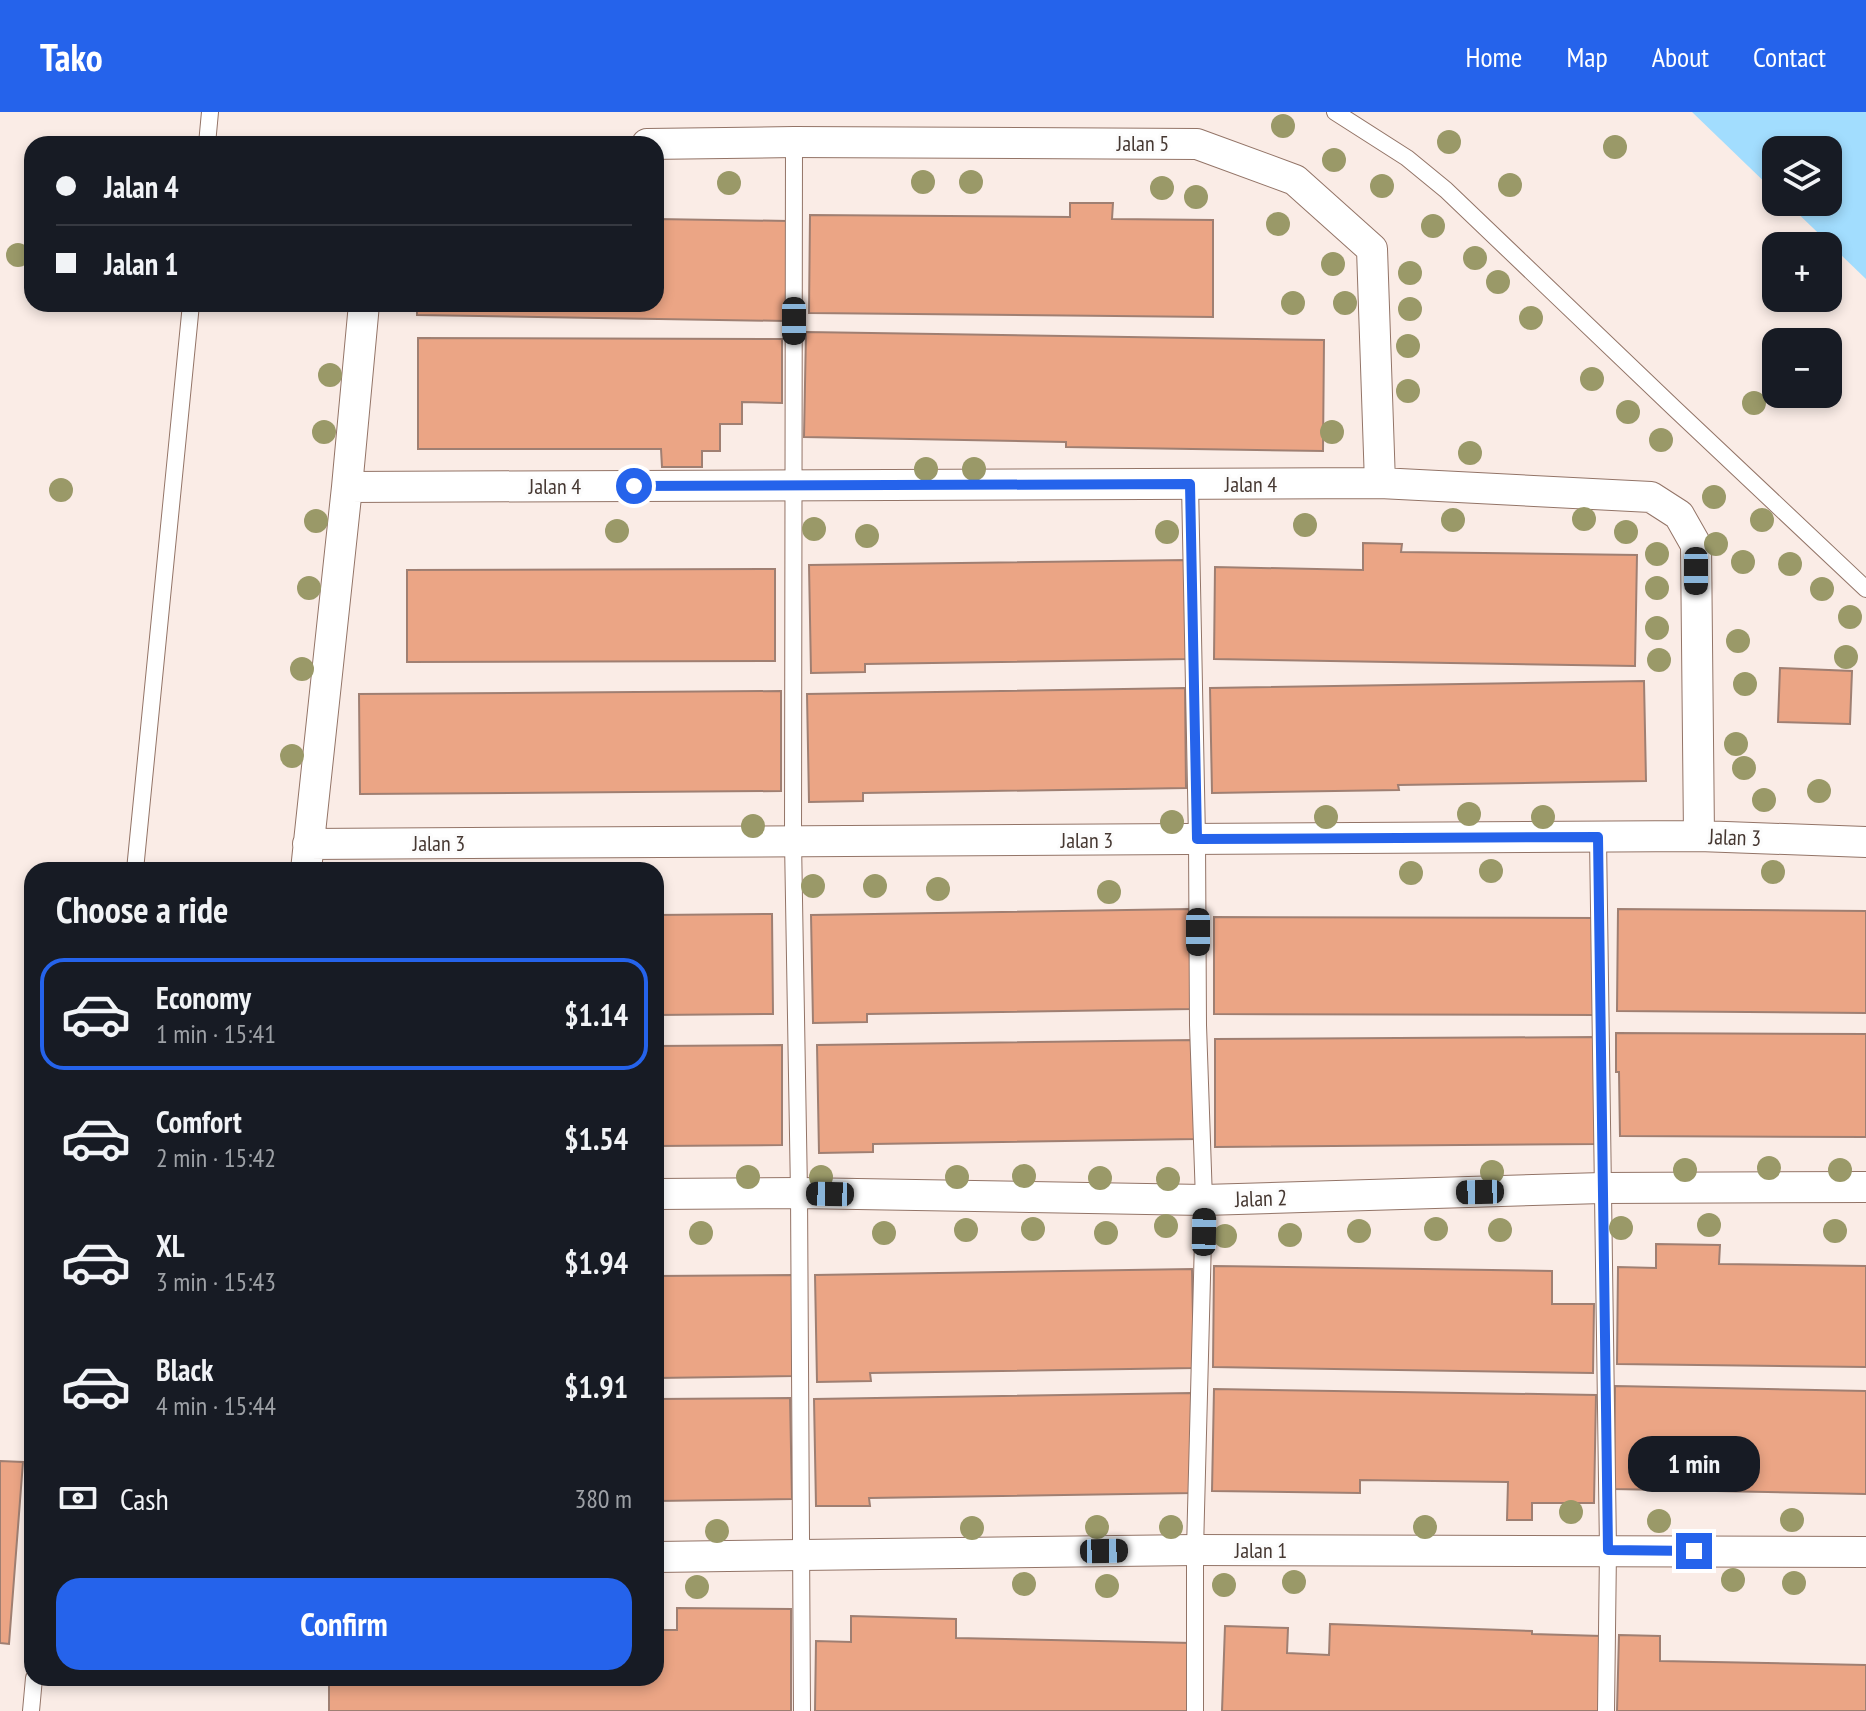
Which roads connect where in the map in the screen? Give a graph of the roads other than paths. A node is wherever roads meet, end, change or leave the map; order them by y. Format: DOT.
graph roads {
  1 [pos="210,112"];
  2 [pos="1335,112"];
  3 [pos="208,136"];
  4 [pos="794,142"];
  5 [pos="664,144"];
  6 [pos="190,312"];
  7 [pos="363,312"];
  8 [pos="1380,483"];
  9 [pos="1190,484"];
  10 [pos="793,486"];
  11 [pos="347,487"];
  12 [pos="1866,589"];
  13 [pos="1699,836"];
  14 [pos="1598,837"];
  15 [pos="1197,839"];
  16 [pos="793,841"];
  17 [pos="1866,842"];
  18 [pos="307,857"];
  19 [pos="136,862"];
  20 [pos="1866,1187"];
  21 [pos="1602,1188"];
  22 [pos="799,1193"];
  23 [pos="664,1194"];
  24 [pos="1204,1200"];
  25 [pos="1195,1550"];
  26 [pos="1608,1550"];
  27 [pos="1866,1552"];
  28 [pos="801,1555"];
  29 [pos="664,1557"];
  30 [pos="33,1686"];
  31 [pos="31,1711"];
  32 [pos="802,1711"];
  33 [pos="1195,1711"];
  34 [pos="1606,1711"];
  1 -- 3 [label="lane"];
  2 -- 12 [label="lane"];
  4 -- 5 [label="street, Jalan 5"];
  4 -- 8 [label="street, Jalan 5"];
  4 -- 10 [label="lane"];
  6 -- 19 [label="lane"];
  7 -- 11 [label="street"];
  8 -- 9 [label="street, Jalan 4"];
  8 -- 13 [label="street, Jalan 4"];
  9 -- 10 [label="street, Jalan 4"];
  9 -- 15 [label="lane"];
  10 -- 11 [label="street, Jalan 4"];
  10 -- 16 [label="lane"];
  11 -- 18 [label="street"];
  13 -- 14 [label="street, Jalan 3"];
  13 -- 17 [label="street, Jalan 3"];
  14 -- 15 [label="street, Jalan 3"];
  14 -- 21 [label="lane"];
  15 -- 16 [label="street, Jalan 3"];
  15 -- 24 [label="lane"];
  16 -- 18 [label="street, Jalan 3"];
  16 -- 22 [label="lane"];
  20 -- 21 [label="street, Jalan 2"];
  21 -- 24 [label="street, Jalan 2"];
  21 -- 26 [label="lane"];
  22 -- 23 [label="street, Jalan 2"];
  22 -- 24 [label="street, Jalan 2"];
  22 -- 28 [label="lane"];
  24 -- 25 [label="lane"];
  25 -- 26 [label="street, Jalan 1"];
  25 -- 28 [label="street, Jalan 1"];
  25 -- 33 [label="lane"];
  26 -- 27 [label="street, Jalan 1"];
  26 -- 34 [label="lane"];
  28 -- 29 [label="street, Jalan 1"];
  28 -- 32 [label="lane"];
  30 -- 31 [label="lane"];
}
